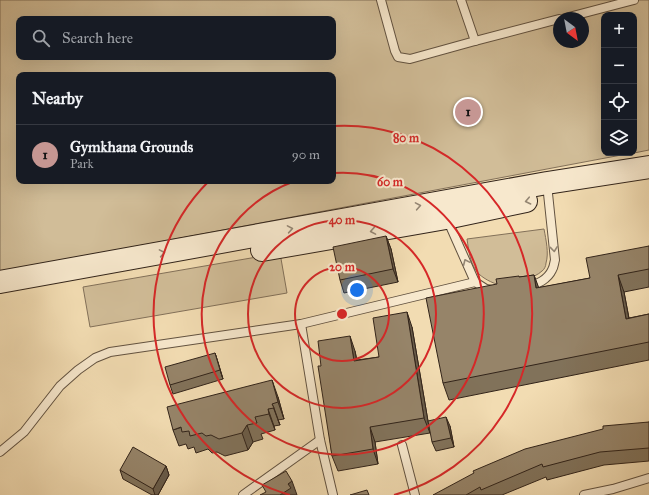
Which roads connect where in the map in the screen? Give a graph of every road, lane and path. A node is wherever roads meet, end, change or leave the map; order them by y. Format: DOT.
graph roads {
  1 [pos="381,0"];
  2 [pos="461,0"];
  3 [pos="634,0"];
  4 [pos="588,12"];
  5 [pos="553,21"];
  6 [pos="475,41"];
  7 [pos="649,167"];
  8 [pos="649,180"];
  9 [pos="548,190"];
  10 [pos="446,218"];
  11 [pos="0,282"];
  12 [pos="475,282"];
  13 [pos="522,288"];
  14 [pos="503,290"];
  15 [pos="0,295"];
  16 [pos="301,324"];
  17 [pos="320,440"];
  18 [pos="402,445"];
  19 [pos="0,452"];
  20 [pos="649,478"];
  21 [pos="243,495"];
  22 [pos="333,495"];
  23 [pos="416,495"];
  24 [pos="584,495"];
  1 -- 6 [label="lane"];
  2 -- 6 [label="lane"];
  3 -- 4 [label="lane"];
  5 -- 6 [label="lane"];
  7 -- 9 [label="main road"];
  8 -- 9 [label="main road"];
  9 -- 10 [label="main road, one-way"];
  11 -- 9 [label="main road, one-way"];
  9 -- 13 [label="lane, one-way"];
  12 -- 10 [label="lane, one-way"];
  10 -- 15 [label="main road, one-way"];
  12 -- 14 [label="lane"];
  12 -- 16 [label="lane"];
  16 -- 17 [label="lane"];
  16 -- 19 [label="lane"];
  17 -- 21 [label="lane"];
  17 -- 22 [label="lane"];
  18 -- 23 [label="lane"];
  20 -- 24 [label="lane"];
}
